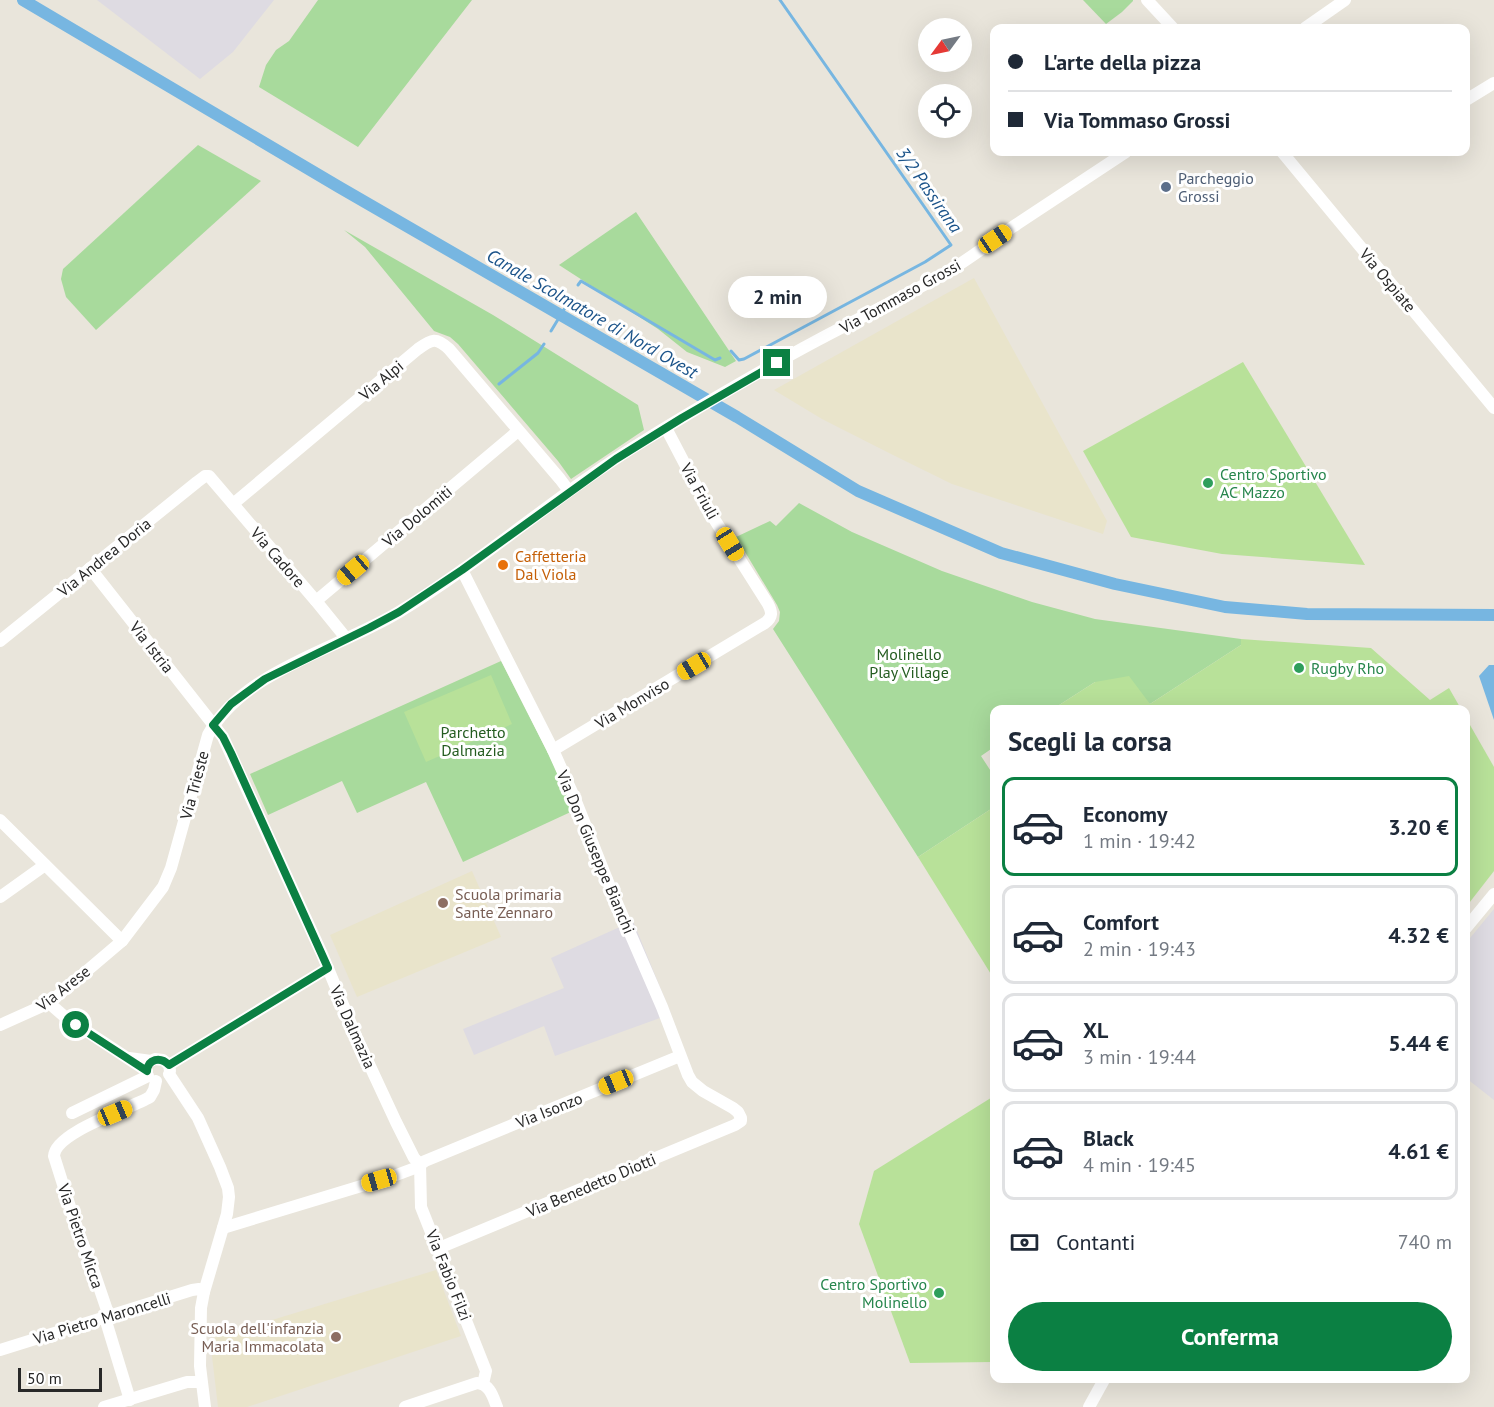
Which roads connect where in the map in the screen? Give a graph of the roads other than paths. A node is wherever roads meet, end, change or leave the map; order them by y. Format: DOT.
graph roads {
  1 [pos="1147,0"];
  2 [pos="1345,0"];
  3 [pos="1169,24"];
  4 [pos="1311,24"];
  5 [pos="1494,83"];
  6 [pos="1470,98"];
  7 [pos="1120,156"];
  8 [pos="1285,156"];
  9 [pos="1494,408"];
  10 [pos="666,428"];
  11 [pos="518,431"];
  12 [pos="209,476"];
  13 [pos="569,491"];
  14 [pos="233,504"];
  15 [pos="90,568"];
  16 [pos="462,570"];
  17 [pos="316,601"];
  18 [pos="771,615"];
  19 [pos="346,638"];
  20 [pos="0,641"];
  21 [pos="213,725"];
  22 [pos="553,750"];
  23 [pos="0,820"];
  24 [pos="45,865"];
  25 [pos="1494,894"];
  26 [pos="0,897"];
  27 [pos="1470,923"];
  28 [pos="122,941"];
  29 [pos="328,968"];
  30 [pos="49,1003"];
  31 [pos="0,1025"];
  32 [pos="680,1056"];
  33 [pos="158,1073"];
  34 [pos="72,1113"];
  35 [pos="741,1120"];
  36 [pos="420,1164"];
  37 [pos="223,1228"];
  38 [pos="439,1248"];
  39 [pos="204,1292"];
  40 [pos="107,1317"];
  41 [pos="0,1350"];
  42 [pos="201,1382"];
  43 [pos="1102,1383"];
  44 [pos="483,1384"];
  45 [pos="130,1400"];
  46 [pos="105,1407"];
  47 [pos="206,1407"];
  48 [pos="405,1407"];
  49 [pos="497,1407"];
  50 [pos="1089,1407"];
  1 -- 3 [label="street"];
  2 -- 4 [label="street"];
  5 -- 6 [label="street"];
  7 -- 10 [label="street, Via Tommaso Grossi"];
  8 -- 9 [label="street, Via Ospiate"];
  10 -- 13 [label="street, Via Trieste"];
  10 -- 18 [label="street, Via Friuli"];
  11 -- 13 [label="street, Via Alpi"];
  11 -- 14 [label="street, Via Alpi"];
  11 -- 17 [label="street, Via Dolomiti"];
  12 -- 14 [label="street, Via Cadore"];
  12 -- 15 [label="street, Via Andrea Doria"];
  13 -- 16 [label="street, Via Trieste"];
  14 -- 17 [label="street, Via Cadore"];
  15 -- 20 [label="street, Via Andrea Doria"];
  15 -- 21 [label="street, Via Istria"];
  16 -- 19 [label="street, Via Trieste"];
  16 -- 22 [label="street, Via Don Giuseppe Bianchi"];
  17 -- 19 [label="street, Via Cadore"];
  18 -- 22 [label="street, Via Monviso"];
  19 -- 21 [label="street, Via Trieste"];
  21 -- 28 [label="street, Via Trieste"];
  21 -- 29 [label="street, Via Dalmazia"];
  22 -- 32 [label="street, Via Don Giuseppe Bianchi"];
  23 -- 24 [label="street"];
  24 -- 26 [label="street"];
  24 -- 28 [label="street"];
  25 -- 27 [label="street"];
  28 -- 30 [label="street, Via Arese"];
  29 -- 33 [label="street"];
  29 -- 36 [label="street, Via Dalmazia"];
  30 -- 31 [label="street, Via Arese"];
  30 -- 33 [label="street"];
  32 -- 35 [label="street, Via Don Giuseppe Bianchi"];
  32 -- 36 [label="street, Via Isonzo"];
  33 -- 34 [label="street"];
  33 -- 37 [label="street"];
  33 -- 40 [label="street, Via Pietro Micca"];
  35 -- 38 [label="street, Via Benedetto Diotti"];
  36 -- 37 [label="street, Via Isonzo"];
  36 -- 38 [label="street, Via Fabio Filzi"];
  37 -- 39 [label="street"];
  38 -- 44 [label="street, Via Fabio Filzi"];
  39 -- 40 [label="street, Via Pietro Maroncelli"];
  39 -- 42 [label="street"];
  40 -- 41 [label="street, Via Pietro Maroncelli"];
  40 -- 45 [label="street, Via Pietro Micca"];
  42 -- 45 [label="street"];
  42 -- 47 [label="street"];
  43 -- 50 [label="street"];
  44 -- 48 [label="street"];
  44 -- 49 [label="street"];
  45 -- 46 [label="street"];
}
